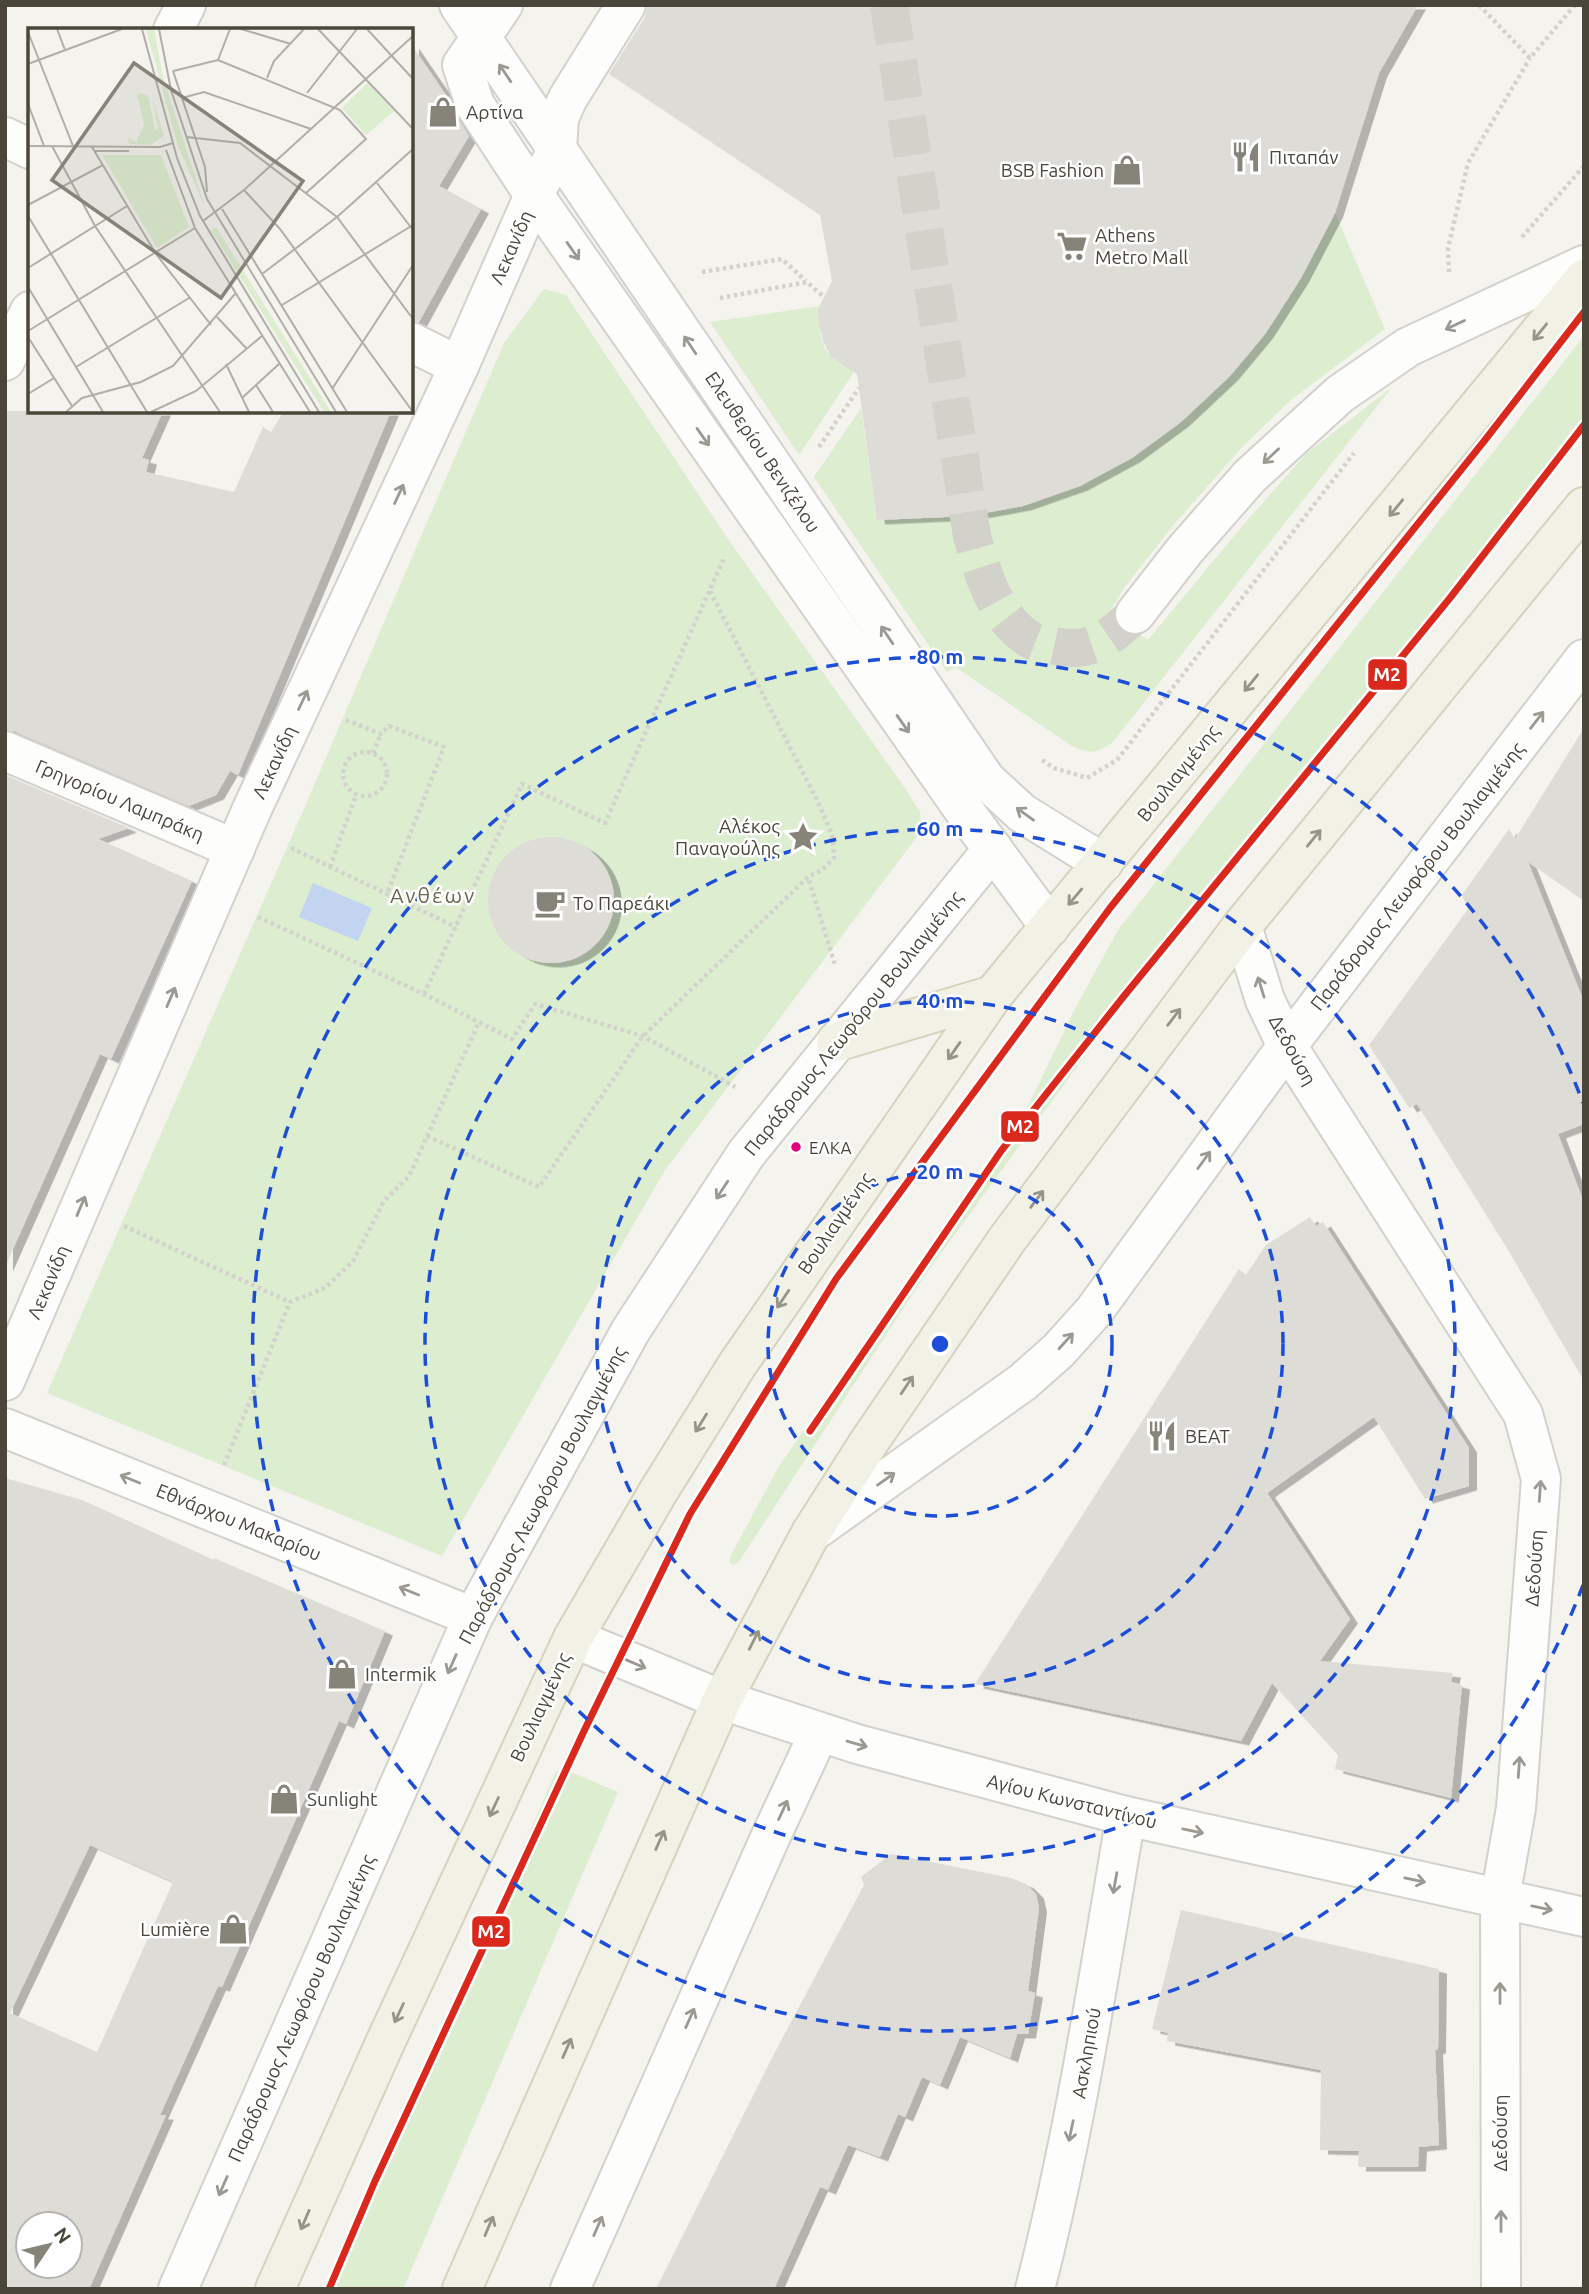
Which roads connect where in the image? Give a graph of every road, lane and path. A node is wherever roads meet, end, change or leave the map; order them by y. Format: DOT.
graph roads {
  1 [pos="186,5"];
  2 [pos="459,5"];
  3 [pos="503,5"];
  4 [pos="600,5"];
  5 [pos="626,5"];
  6 [pos="1479,5"];
  7 [pos="1575,5"];
  8 [pos="174,28"];
  9 [pos="481,37"];
  10 [pos="1530,58"];
  11 [pos="530,111"];
  12 [pos="5,137"];
  13 [pos="28,148"];
  14 [pos="557,150"];
  15 [pos="506,153"];
  16 [pos="534,195"];
  17 [pos="1584,265"];
  18 [pos="1584,279"];
  19 [pos="702,282"];
  20 [pos="807,282"];
  21 [pos="28,315"];
  22 [pos="1452,326"];
  23 [pos="413,343"];
  24 [pos="5,361"];
  25 [pos="458,366"];
  26 [pos="859,388"];
  27 [pos="839,415"];
  28 [pos="1584,507"];
  29 [pos="730,545"];
  30 [pos="710,590"];
  31 [pos="1135,614"];
  32 [pos="1582,664"];
  33 [pos="343,719"];
  34 [pos="381,734"];
  35 [pos="5,751"];
  36 [pos="373,753"];
  37 [pos="356,795"];
  38 [pos="285,845"];
  39 [pos="235,849"];
  40 [pos="993,849"];
  41 [pos="1103,863"];
  42 [pos="330,867"];
  43 [pos="808,877"];
  44 [pos="387,894"];
  45 [pos="253,915"];
  46 [pos="1242,926"];
  47 [pos="456,927"];
  48 [pos="1050,927"];
  49 [pos="836,969"];
  50 [pos="424,994"];
  51 [pos="993,995"];
  52 [pos="479,1022"];
  53 [pos="643,1036"];
  54 [pos="836,1042"];
  55 [pos="1287,1046"];
  56 [pos="742,1091"];
  57 [pos="427,1136"];
  58 [pos="117,1223"];
  59 [pos="290,1302"];
  60 [pos="5,1381"];
  61 [pos="5,1428"];
  62 [pos="220,1475"];
  63 [pos="811,1533"];
  64 [pos="473,1617"];
  65 [pos="573,1638"];
  66 [pos="722,1700"];
  67 [pos="819,1733"];
  68 [pos="1126,1816"];
  69 [pos="1500,1898"];
  70 [pos="1584,1917"];
  71 [pos="178,2289"];
  72 [pos="275,2289"];
  73 [pos="462,2289"];
  74 [pos="570,2289"];
  75 [pos="1035,2289"];
  76 [pos="1501,2289"];
  1 -- 8 [label="street"];
  2 -- 9 [label="street, Ελευθερίου Βενιζέλου"];
  3 -- 9 [label="street"];
  4 -- 11 [label="street"];
  5 -- 14 [label="street"];
  6 -- 10 [label="path"];
  7 -- 10 [label="path"];
  11 -- 9 [label="street, Ελευθερίου Βενιζέλου, one-way"];
  9 -- 15 [label="street, Ελευθερίου Βενιζέλου"];
  10 -- 22 [label="path"];
  11 -- 14 [label="street, Ελευθερίου Βενιζέλου"];
  11 -- 15 [label="street"];
  12 -- 13 [label="street"];
  14 -- 16 [label="street, Λεκανίδη"];
  41 -- 14 [label="street, Ελευθερίου Βενιζέλου, one-way"];
  15 -- 16 [label="street, Ελευθερίου Βενιζέλου"];
  16 -- 25 [label="street, Λεκανίδη"];
  16 -- 40 [label="street, Ελευθερίου Βενιζέλου, one-way"];
  17 -- 22 [label="street, one-way"];
  18 -- 41 [label="main road, Βουλιαγμένης, one-way"];
  19 -- 20 [label="path"];
  21 -- 24 [label="street"];
  22 -- 31 [label="street, one-way"];
  23 -- 25 [label="street"];
  39 -- 25 [label="street, Λεκανίδη, one-way"];
  26 -- 27 [label="path"];
  46 -- 28 [label="main road, one-way"];
  29 -- 30 [label="path"];
  30 -- 43 [label="path"];
  30 -- 47 [label="path"];
  55 -- 32 [label="street, Παράδρομος Λεωφόρου Βουλιαγμένης, one-way"];
  33 -- 34 [label="path"];
  34 -- 36 [label="path"];
  34 -- 44 [label="path"];
  35 -- 39 [label="street, Γρηγορίου Λαμπράκη"];
  36 -- 37 [label="path"];
  36 -- 37 [label="path"];
  37 -- 42 [label="path"];
  38 -- 42 [label="path"];
  60 -- 39 [label="street, Λεκανίδη, one-way"];
  40 -- 48 [label="street, Ελευθερίου Βενιζέλου"];
  40 -- 54 [label="street, Παράδρομος Λεωφόρου Βουλιαγμένης"];
  41 -- 48 [label="main road, Βουλιαγμένης, one-way"];
  42 -- 44 [label="path"];
  43 -- 49 [label="path"];
  43 -- 53 [label="path"];
  44 -- 47 [label="path"];
  45 -- 50 [label="path"];
  55 -- 46 [label="street, Δεδούση, one-way"];
  63 -- 46 [label="main road, one-way"];
  47 -- 50 [label="path"];
  48 -- 51 [label="main road, Βουλιαγμένης"];
  50 -- 52 [label="path"];
  51 -- 54 [label="main road"];
  51 -- 65 [label="main road, Βουλιαγμένης, one-way"];
  52 -- 53 [label="path"];
  52 -- 57 [label="path"];
  53 -- 56 [label="path"];
  53 -- 57 [label="path"];
  54 -- 64 [label="street, Παράδρομος Λεωφόρου Βουλιαγμένης, one-way"];
  63 -- 55 [label="street, Παράδρομος Λεωφόρου Βουλιαγμένης, one-way"];
  69 -- 55 [label="street, Δεδούση, one-way"];
  57 -- 59 [label="path"];
  58 -- 59 [label="path"];
  59 -- 62 [label="path"];
  64 -- 61 [label="street, Εθνάρχου Μακαρίου, one-way"];
  66 -- 63 [label="main road, one-way"];
  64 -- 71 [label="street, Παράδρομος Λεωφόρου Βουλιαγμένης, one-way"];
  65 -- 66 [label="street, Αγίου Κωνσταντίνου, one-way"];
  65 -- 72 [label="main road, Βουλιαγμένης, one-way"];
  66 -- 67 [label="street, Αγίου Κωνσταντίνου"];
  73 -- 66 [label="main road, one-way"];
  67 -- 68 [label="street, Αγίου Κωνσταντίνου, one-way"];
  74 -- 67 [label="street, one-way"];
  68 -- 69 [label="street, Αγίου Κωνσταντίνου, one-way"];
  68 -- 75 [label="street, Ασκληπιού, one-way"];
  69 -- 70 [label="street, Αγίου Κωνσταντίνου, one-way"];
  76 -- 69 [label="street, Δεδούση, one-way"];
}
